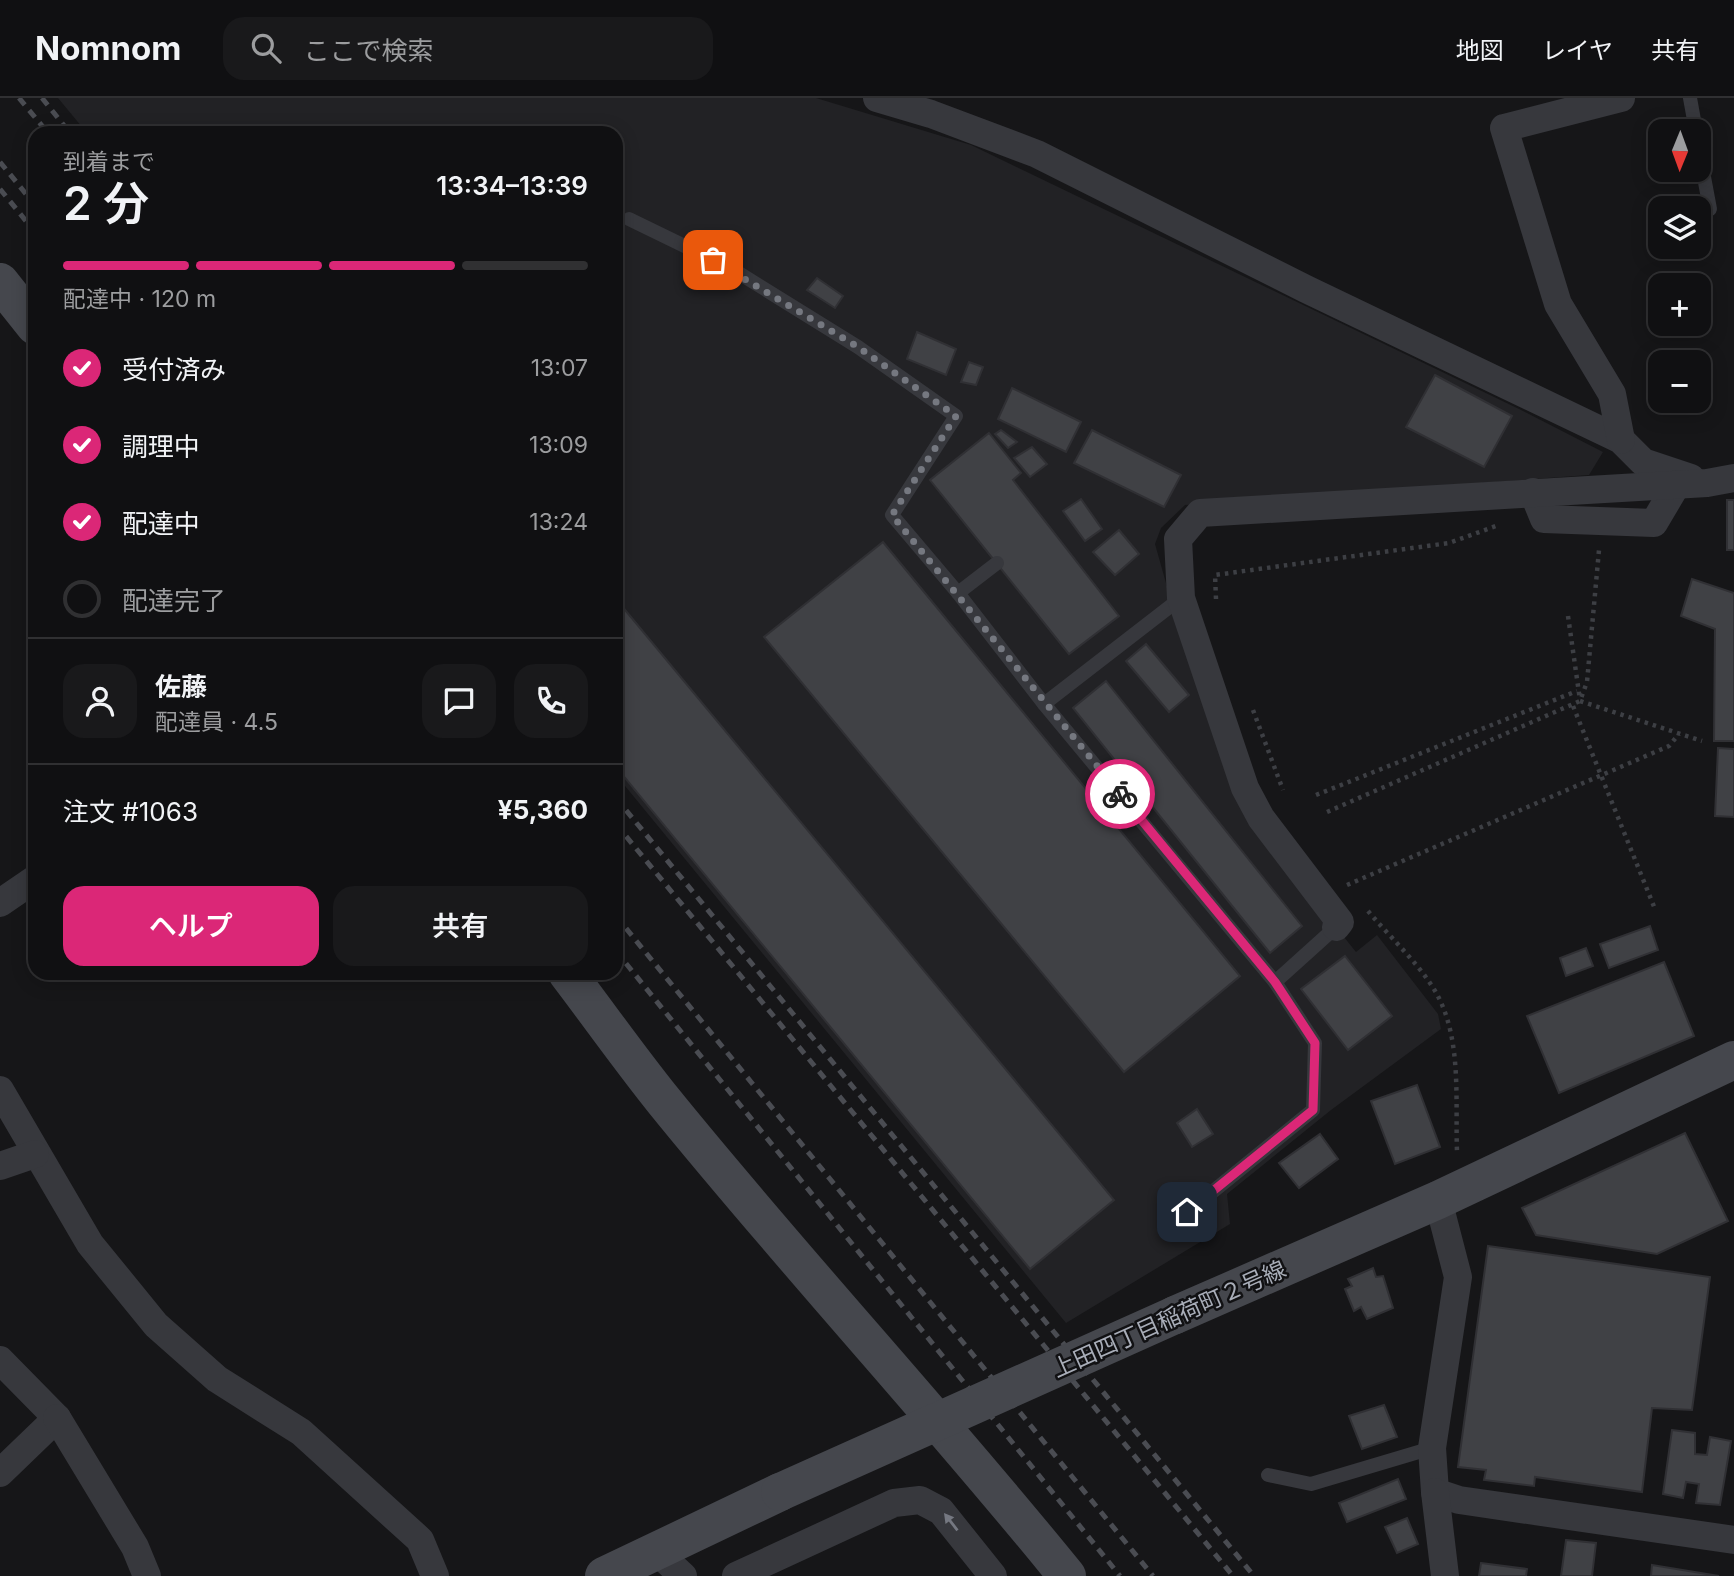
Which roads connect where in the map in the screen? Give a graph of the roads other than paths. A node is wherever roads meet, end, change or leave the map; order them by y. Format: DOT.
graph roads {
  1 [pos="877,98"];
  2 [pos="1621,98"];
  3 [pos="1689,98"];
  4 [pos="1589,102"];
  5 [pos="1693,119"];
  6 [pos="629,219"];
  7 [pos="0,282"];
  8 [pos="28,317"];
  9 [pos="1621,440"];
  10 [pos="1721,480"];
  11 [pos="1677,484"];
  12 [pos="1533,493"];
  13 [pos="997,563"];
  14 [pos="958,593"];
  15 [pos="1181,598"];
  16 [pos="1044,704"];
  17 [pos="28,883"];
  18 [pos="0,903"];
  19 [pos="1336,926"];
  20 [pos="573,980"];
  21 [pos="1275,982"];
  22 [pos="1734,1060"];
  23 [pos="0,1090"];
  24 [pos="35,1154"];
  25 [pos="0,1166"];
  26 [pos="1438,1200"];
  27 [pos="1168,1228"];
  28 [pos="0,1360"];
  29 [pos="57,1419"];
  30 [pos="1432,1448"];
  31 [pos="0,1473"];
  32 [pos="1268,1475"];
  33 [pos="1435,1492"];
  34 [pos="1734,1540"];
  35 [pos="670,1564"];
  36 [pos="147,1576"];
  37 [pos="435,1576"];
  38 [pos="604,1576"];
  39 [pos="736,1576"];
  40 [pos="993,1576"];
  41 [pos="1068,1576"];
  42 [pos="1445,1576"];
  1 -- 9 [label="street"];
  2 -- 4 [label="street"];
  3 -- 5 [label="lane"];
  4 -- 9 [label="street"];
  6 -- 14 [label="lane"];
  7 -- 8 [label="street"];
  9 -- 10 [label="street"];
  10 -- 11 [label="street"];
  11 -- 12 [label="street"];
  11 -- 12 [label="street"];
  12 -- 15 [label="street"];
  13 -- 14 [label="lane"];
  14 -- 16 [label="lane"];
  15 -- 16 [label="lane"];
  15 -- 19 [label="street"];
  16 -- 21 [label="lane"];
  17 -- 18 [label="street"];
  19 -- 21 [label="lane"];
  20 -- 41 [label="street"];
  21 -- 27 [label="lane"];
  22 -- 26 [label="street, 上田四丁目稲荷町２号線"];
  23 -- 24 [label="street"];
  24 -- 25 [label="street"];
  24 -- 37 [label="street"];
  26 -- 30 [label="street"];
  26 -- 35 [label="street, 上田四丁目稲荷町２号線, bridge"];
  28 -- 29 [label="street"];
  29 -- 31 [label="street"];
  29 -- 36 [label="street"];
  30 -- 32 [label="lane"];
  30 -- 33 [label="street"];
  33 -- 34 [label="street"];
  33 -- 42 [label="street"];
  35 -- 38 [label="street, 上田四丁目稲荷町２号線"];
  40 -- 39 [label="street, one-way"];
}
